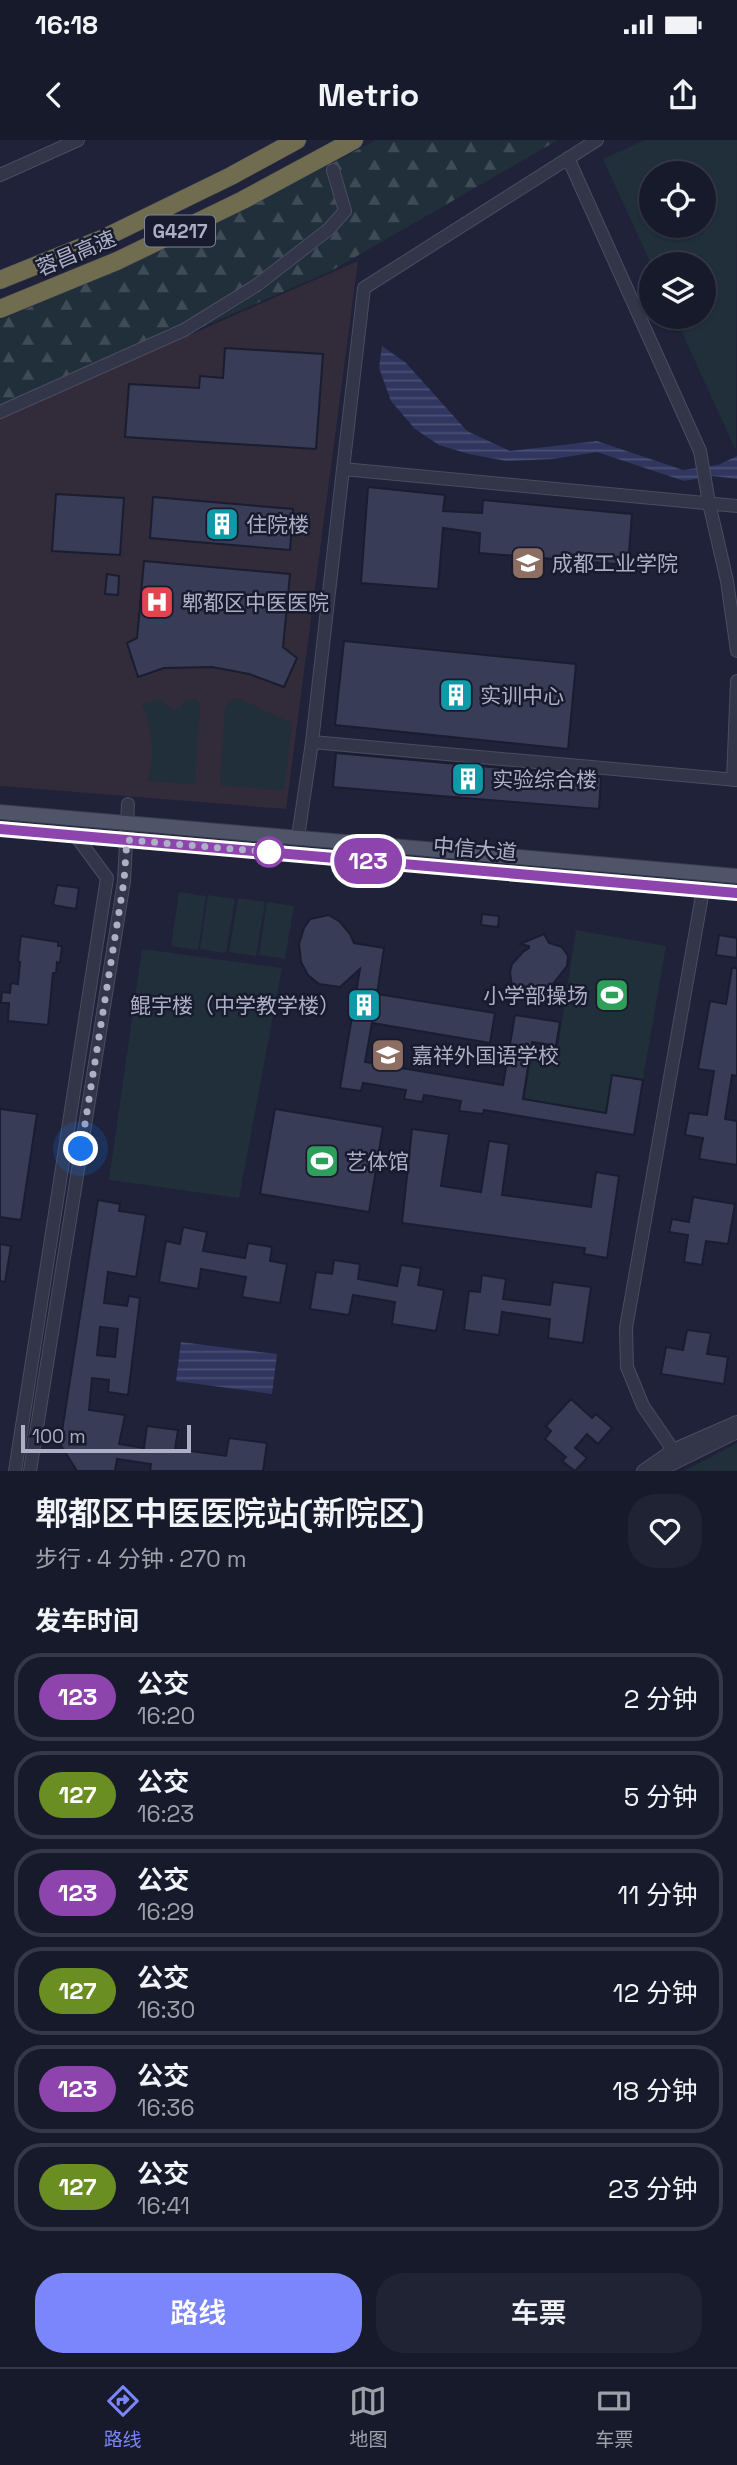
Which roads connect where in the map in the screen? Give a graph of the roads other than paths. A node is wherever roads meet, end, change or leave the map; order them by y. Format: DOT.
graph roads {
  1 [pos="78,140"];
  2 [pos="297,140"];
  3 [pos="354,140"];
  4 [pos="597,140"];
  5 [pos="568,158"];
  6 [pos="333,170"];
  7 [pos="0,175"];
  8 [pos="0,280"];
  9 [pos="0,309"];
  10 [pos="0,412"];
  11 [pos="343,469"];
  12 [pos="709,503"];
  13 [pos="737,506"];
  14 [pos="737,652"];
  15 [pos="737,681"];
  16 [pos="312,742"];
  17 [pos="735,780"];
  18 [pos="128,804"];
  19 [pos="0,812"];
  20 [pos="127,823"];
  21 [pos="0,829"];
  22 [pos="76,835"];
  23 [pos="298,838"];
  24 [pos="127,840"];
  25 [pos="737,876"];
  26 [pos="703,890"];
  27 [pos="737,893"];
  28 [pos="737,1422"];
  29 [pos="737,1432"];
  30 [pos="673,1451"];
  31 [pos="15,1471"];
  32 [pos="30,1471"];
  33 [pos="643,1471"];
  34 [pos="658,1471"];
  1 -- 7 [label="street"];
  2 -- 8 [label="highway, 蓉昌高速 / G4217"];
  3 -- 9 [label="highway, 蓉昌高速 / G4217"];
  4 -- 5 [label="street"];
  5 -- 11 [label="street"];
  5 -- 12 [label="street"];
  6 -- 10 [label="street"];
  11 -- 12 [label="street"];
  11 -- 16 [label="street"];
  12 -- 13 [label="street"];
  12 -- 14 [label="street"];
  15 -- 17 [label="street"];
  16 -- 17 [label="street"];
  16 -- 23 [label="street"];
  18 -- 20 [label="street"];
  19 -- 20 [label="main road, 中信大道"];
  20 -- 23 [label="main road, 中信大道"];
  20 -- 24 [label="street"];
  21 -- 22 [label="main road, 中信大道"];
  22 -- 24 [label="main road, 中信大道"];
  22 -- 31 [label="street"];
  23 -- 25 [label="main road, 中信大道"];
  24 -- 26 [label="main road, 中信大道"];
  24 -- 32 [label="street"];
  26 -- 27 [label="main road, 中信大道"];
  26 -- 30 [label="street"];
  28 -- 30 [label="street"];
  29 -- 34 [label="street"];
  30 -- 33 [label="street"];
}
